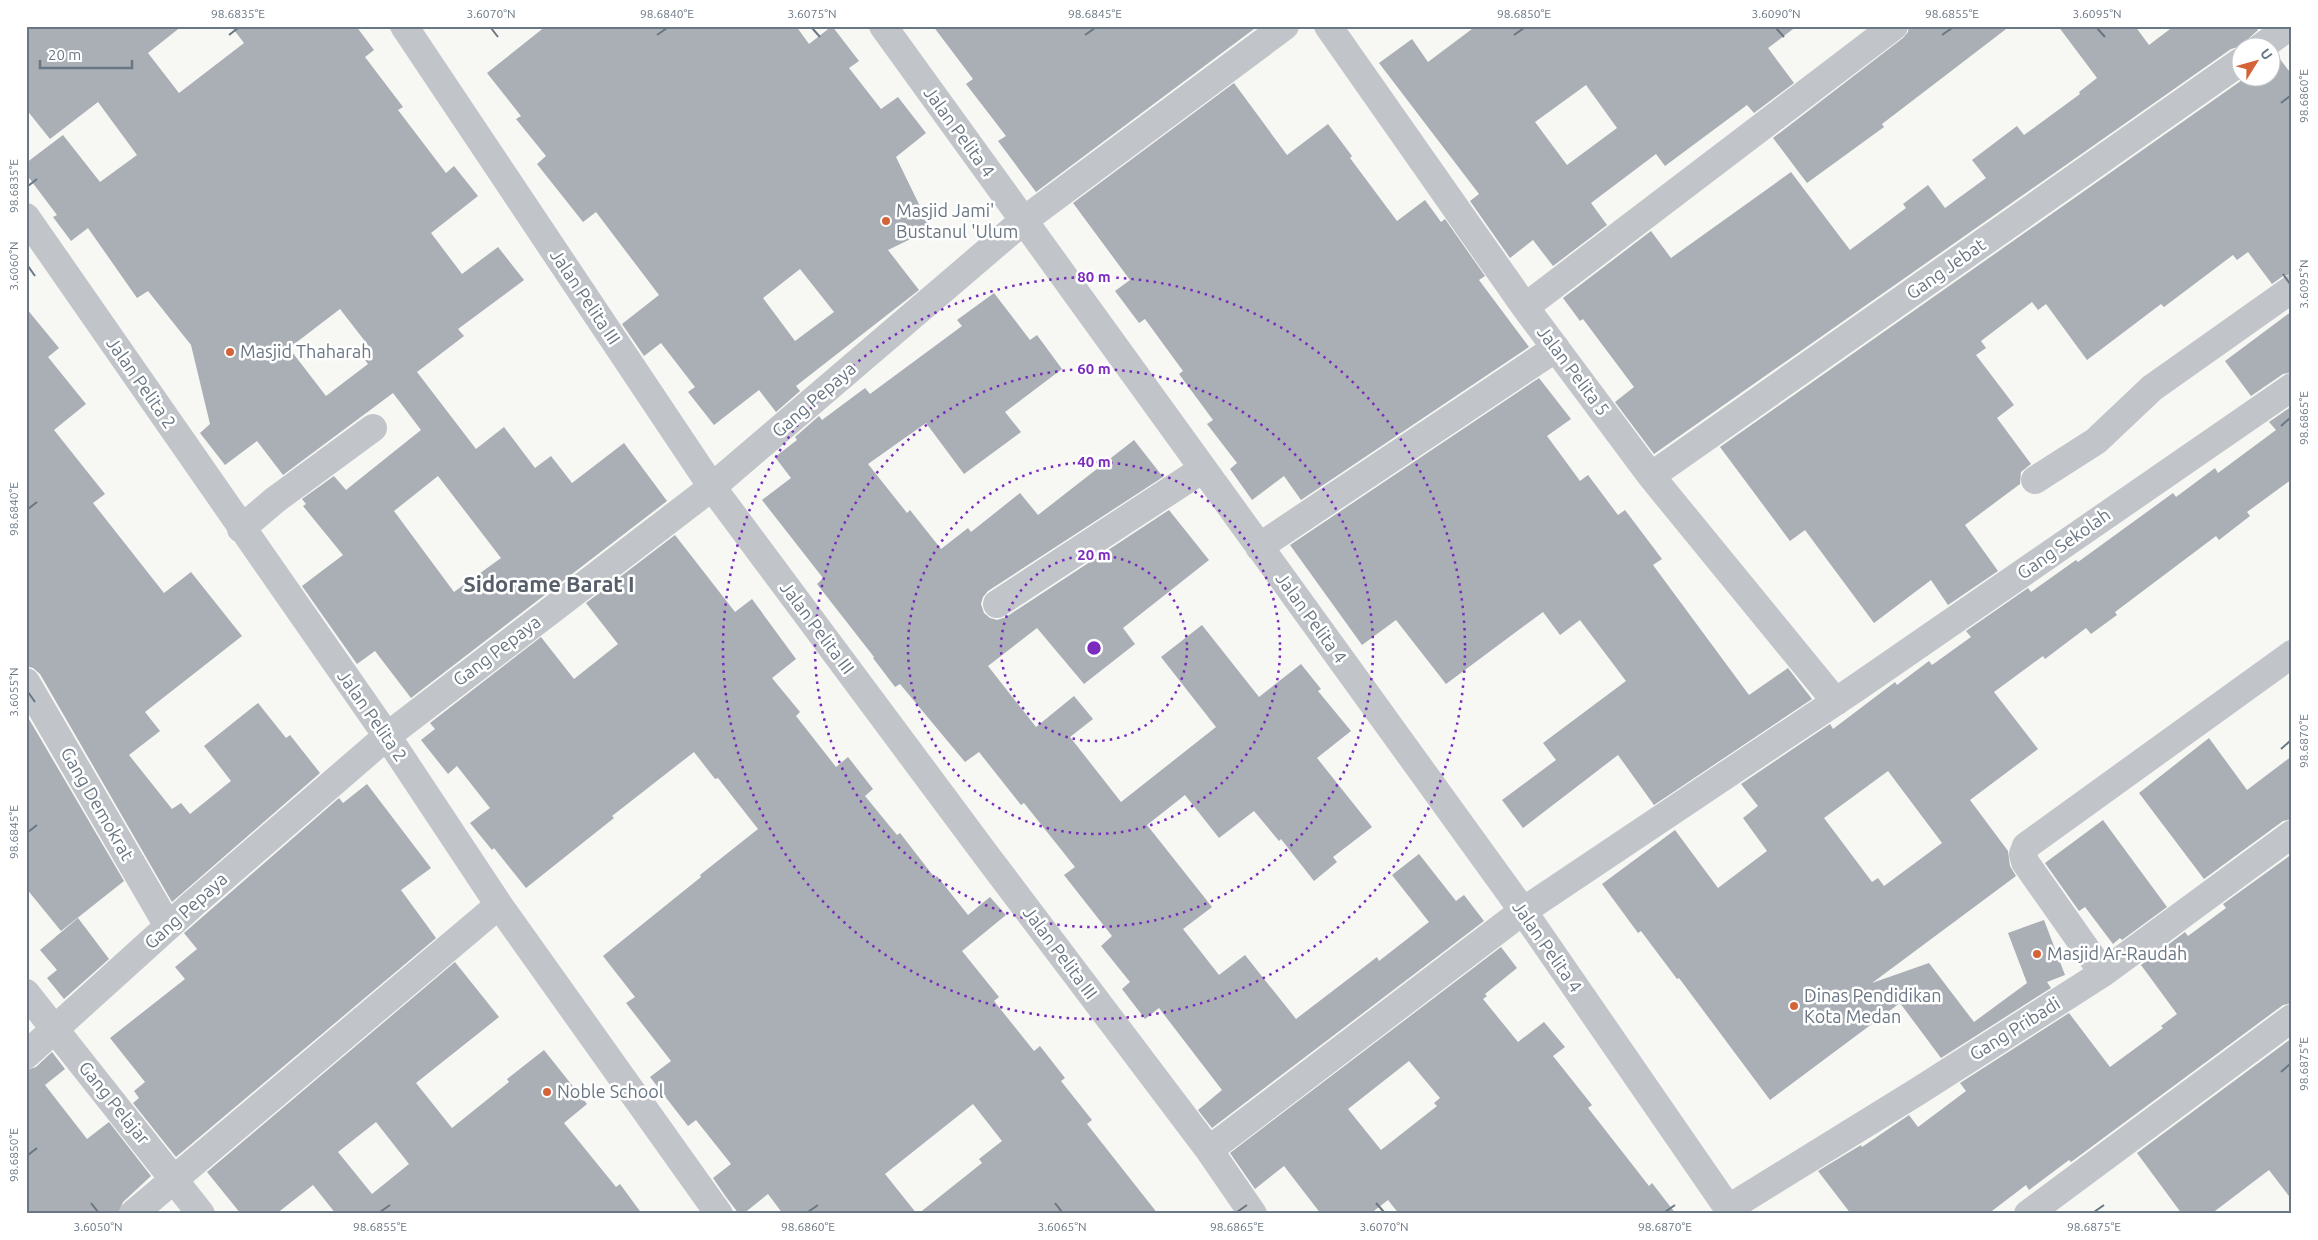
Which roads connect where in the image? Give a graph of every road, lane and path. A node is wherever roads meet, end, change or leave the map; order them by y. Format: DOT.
graph roads {
  1 [pos="404,26"];
  2 [pos="883,26"];
  3 [pos="1285,26"];
  4 [pos="1328,26"];
  5 [pos="1894,26"];
  6 [pos="2290,26"];
  7 [pos="2274,38"];
  8 [pos="2230,69"];
  9 [pos="26,217"];
  10 [pos="1023,221"];
  11 [pos="2292,289"];
  12 [pos="1526,307"];
  13 [pos="1556,348"];
  14 [pos="2292,386"];
  15 [pos="373,428"];
  16 [pos="1203,470"];
  17 [pos="1651,476"];
  18 [pos="2035,480"];
  19 [pos="712,487"];
  20 [pos="241,529"];
  21 [pos="1259,547"];
  22 [pos="997,604"];
  23 [pos="2292,654"];
  24 [pos="26,682"];
  25 [pos="1836,702"];
  26 [pos="387,736"];
  27 [pos="2292,834"];
  28 [pos="499,905"];
  29 [pos="1523,911"];
  30 [pos="168,926"];
  31 [pos="2103,973"];
  32 [pos="26,993"];
  33 [pos="2292,1018"];
  34 [pos="55,1030"];
  35 [pos="26,1054"];
  36 [pos="1208,1150"];
  37 [pos="175,1180"];
  38 [pos="1730,1211"];
  39 [pos="133,1214"];
  40 [pos="201,1214"];
  41 [pos="719,1214"];
  42 [pos="1253,1214"];
  43 [pos="2028,1214"];
  1 -- 19 [label="street, Jalan Pelita III"];
  2 -- 10 [label="street, Jalan Pelita 4"];
  3 -- 10 [label="street, Gang Pepaya"];
  4 -- 12 [label="street, Jalan Pelita 5"];
  5 -- 12 [label="street"];
  6 -- 7 [label="street"];
  8 -- 17 [label="street, Gang Jebat"];
  9 -- 20 [label="street, Jalan Pelita 2"];
  10 -- 16 [label="street, Jalan Pelita 4"];
  10 -- 19 [label="street, Gang Pepaya"];
  11 -- 18 [label="street"];
  12 -- 13 [label="street, Jalan Pelita 5"];
  13 -- 17 [label="street, Jalan Pelita 5"];
  13 -- 21 [label="street"];
  14 -- 25 [label="street, Gang Sekolah"];
  15 -- 20 [label="street"];
  16 -- 21 [label="street, Jalan Pelita 4"];
  16 -- 22 [label="street"];
  17 -- 25 [label="street, Jalan Pelita 5"];
  19 -- 26 [label="street, Gang Pepaya"];
  19 -- 36 [label="street, Jalan Pelita III"];
  20 -- 26 [label="street, Jalan Pelita 2"];
  21 -- 29 [label="street, Jalan Pelita 4"];
  23 -- 31 [label="street"];
  24 -- 30 [label="street, Gang Demokrat"];
  25 -- 29 [label="street, Gang Sekolah"];
  26 -- 28 [label="street, Jalan Pelita 2"];
  26 -- 30 [label="street, Gang Pepaya"];
  27 -- 31 [label="street, Gang Pribadi"];
  28 -- 37 [label="street"];
  28 -- 41 [label="street, Jalan Pelita 2"];
  29 -- 36 [label="street, Gang Sekolah"];
  29 -- 38 [label="street, Jalan Pelita 4"];
  30 -- 34 [label="street, Gang Pepaya"];
  31 -- 38 [label="street, Gang Pribadi"];
  32 -- 34 [label="street, Gang Pelajar"];
  33 -- 43 [label="street"];
  34 -- 35 [label="street, Gang Pepaya"];
  34 -- 37 [label="street, Gang Pelajar"];
  36 -- 42 [label="street, Jalan Pelita III"];
  37 -- 39 [label="street"];
  37 -- 40 [label="street, Gang Pelajar"];
}
